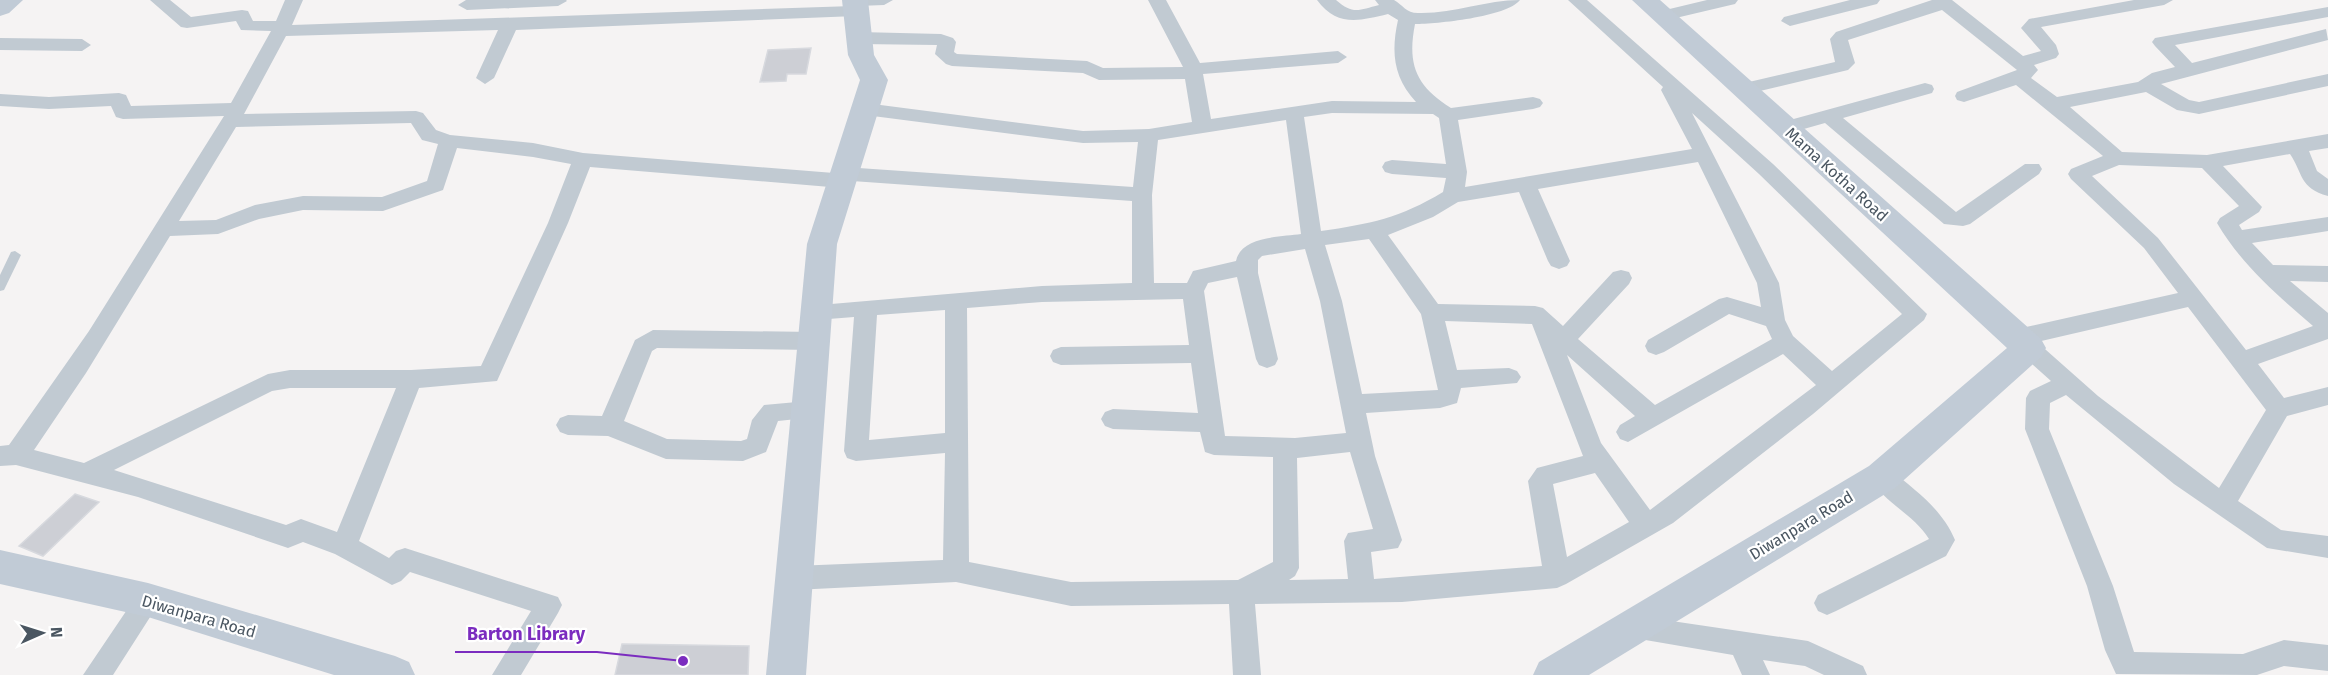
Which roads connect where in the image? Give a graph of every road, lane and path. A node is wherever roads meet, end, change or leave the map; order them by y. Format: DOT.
graph roads {
  1 [pos="10,0"];
  2 [pos="159,0"];
  3 [pos="294,0"];
  4 [pos="558,0"];
  5 [pos="616,0"];
  6 [pos="1157,0"];
  7 [pos="1326,0"];
  8 [pos="1511,0"];
  9 [pos="1577,0"];
  10 [pos="1729,0"];
  11 [pos="1871,0"];
  12 [pos="2164,0"];
  13 [pos="1943,1"];
  14 [pos="1701,3"];
  15 [pos="467,5"];
  16 [pos="0,8"];
  17 [pos="723,8"];
  18 [pos="1394,8"];
  19 [pos="1654,8"];
  20 [pos="667,9"];
  21 [pos="862,10"];
  22 [pos="2328,12"];
  23 [pos="612,20"];
  24 [pos="1790,21"];
  25 [pos="551,22"];
  26 [pos="510,24"];
  27 [pos="282,28"];
  28 [pos="2326,35"];
  29 [pos="0,44"];
  30 [pos="82,45"];
  31 [pos="1338,57"];
  32 [pos="2188,69"];
  33 [pos="2020,70"];
  34 [pos="1193,71"];
  35 [pos="485,78"];
  36 [pos="1664,78"];
  37 [pos="2328,80"];
  38 [pos="2148,85"];
  39 [pos="1743,88"];
  40 [pos="1925,89"];
  41 [pos="1964,96"];
  42 [pos="0,100"];
  43 [pos="1533,103"];
  44 [pos="2054,104"];
  45 [pos="865,109"];
  46 [pos="1294,112"];
  47 [pos="1441,112"];
  48 [pos="234,115"];
  49 [pos="1828,116"];
  50 [pos="1203,127"];
  51 [pos="1786,128"];
  52 [pos="1149,135"];
  53 [pos="449,141"];
  54 [pos="2328,141"];
  55 [pos="2295,146"];
  56 [pos="1704,153"];
  57 [pos="2117,158"];
  58 [pos="583,160"];
  59 [pos="2207,162"];
  60 [pos="1392,167"];
  61 [pos="2032,169"];
  62 [pos="1457,172"];
  63 [pos="843,177"];
  64 [pos="1525,183"];
  65 [pos="2328,189"];
  66 [pos="1142,195"];
  67 [pos="1453,195"];
  68 [pos="2328,224"];
  69 [pos="164,229"];
  70 [pos="1374,230"];
  71 [pos="2236,238"];
  72 [pos="1313,239"];
  73 [pos="15,255"];
  74 [pos="1559,261"];
  75 [pos="1247,267"];
  76 [pos="2268,273"];
  77 [pos="2328,274"];
  78 [pos="1621,278"];
  79 [pos="0,286"];
  80 [pos="1143,291"];
  81 [pos="1193,291"];
  82 [pos="2193,298"];
  83 [pos="956,301"];
  84 [pos="866,308"];
  85 [pos="1432,312"];
  86 [pos="1540,317"];
  87 [pos="1773,320"];
  88 [pos="815,326"];
  89 [pos="2328,328"];
  90 [pos="1565,339"];
  91 [pos="1785,342"];
  92 [pos="2023,343"];
  93 [pos="1656,346"];
  94 [pos="1201,354"];
  95 [pos="1060,356"];
  96 [pos="1267,359"];
  97 [pos="2241,361"];
  98 [pos="1509,377"];
  99 [pos="411,379"];
  100 [pos="1447,380"];
  101 [pos="2068,383"];
  102 [pos="1831,385"];
  103 [pos="2328,396"];
  104 [pos="1352,404"];
  105 [pos="2279,409"];
  106 [pos="808,410"];
  107 [pos="1653,418"];
  108 [pos="1113,419"];
  109 [pos="1210,423"];
  110 [pos="568,425"];
  111 [pos="610,426"];
  112 [pos="1628,432"];
  113 [pos="1360,441"];
  114 [pos="957,442"];
  115 [pos="1285,447"];
  116 [pos="8,456"];
  117 [pos="1600,462"];
  118 [pos="86,473"];
  119 [pos="1882,477"];
  120 [pos="2223,504"];
  121 [pos="1646,525"];
  122 [pos="344,546"];
  123 [pos="2328,546"];
  124 [pos="0,567"];
  125 [pos="956,571"];
  126 [pos="1557,576"];
  127 [pos="794,578"];
  128 [pos="1362,591"];
  129 [pos="1241,592"];
  130 [pos="148,600"];
  131 [pos="1827,603"];
  132 [pos="1630,627"];
  133 [pos="1742,644"];
  134 [pos="2328,658"];
  135 [pos="2129,670"];
  136 [pos="1846,673"];
  137 [pos="97,675"];
  138 [pos="395,675"];
  139 [pos="506,675"];
  140 [pos="786,675"];
  141 [pos="1247,675"];
  142 [pos="1553,675"];
  143 [pos="1756,675"];
  1 -- 16 [label="street"];
  2 -- 27 [label="street"];
  3 -- 27 [label="street"];
  4 -- 15 [label="street"];
  4 -- 25 [label="street"];
  5 -- 23 [label="street"];
  6 -- 34 [label="street"];
  7 -- 18 [label="street"];
  8 -- 18 [label="street"];
  9 -- 36 [label="street"];
  10 -- 14 [label="street"];
  11 -- 24 [label="street"];
  12 -- 33 [label="street"];
  13 -- 33 [label="street"];
  13 -- 39 [label="street"];
  14 -- 19 [label="street"];
  17 -- 20 [label="street"];
  17 -- 21 [label="street"];
  18 -- 47 [label="street"];
  19 -- 39 [label="street, Mama Kotha Road"];
  20 -- 23 [label="street"];
  21 -- 34 [label="street"];
  21 -- 45 [label="street"];
  22 -- 32 [label="street"];
  23 -- 25 [label="street"];
  25 -- 26 [label="street"];
  26 -- 27 [label="street"];
  26 -- 35 [label="street"];
  27 -- 48 [label="street"];
  28 -- 32 [label="street"];
  29 -- 30 [label="street"];
  31 -- 34 [label="street"];
  32 -- 38 [label="street"];
  33 -- 41 [label="street"];
  33 -- 44 [label="street"];
  34 -- 50 [label="street"];
  36 -- 56 [label="street"];
  36 -- 102 [label="street"];
  37 -- 38 [label="street"];
  38 -- 44 [label="street"];
  39 -- 51 [label="street, Mama Kotha Road"];
  40 -- 49 [label="street"];
  42 -- 48 [label="street"];
  43 -- 47 [label="street"];
  44 -- 57 [label="street"];
  45 -- 52 [label="street"];
  45 -- 63 [label="street"];
  46 -- 47 [label="street"];
  46 -- 50 [label="street"];
  46 -- 72 [label="street"];
  47 -- 62 [label="street"];
  48 -- 53 [label="street"];
  48 -- 69 [label="street"];
  49 -- 51 [label="street"];
  49 -- 61 [label="street"];
  50 -- 52 [label="street"];
  51 -- 92 [label="street, Mama Kotha Road"];
  52 -- 66 [label="street"];
  53 -- 58 [label="street"];
  53 -- 69 [label="street"];
  54 -- 55 [label="street"];
  55 -- 59 [label="street"];
  55 -- 65 [label="street"];
  56 -- 64 [label="street"];
  56 -- 87 [label="street"];
  57 -- 59 [label="street"];
  57 -- 82 [label="street"];
  58 -- 63 [label="street"];
  58 -- 99 [label="street"];
  59 -- 71 [label="street"];
  60 -- 62 [label="street"];
  62 -- 67 [label="street"];
  63 -- 66 [label="street"];
  63 -- 88 [label="street"];
  64 -- 67 [label="street"];
  64 -- 74 [label="street"];
  66 -- 80 [label="street"];
  67 -- 70 [label="street"];
  68 -- 71 [label="street"];
  69 -- 116 [label="street"];
  70 -- 72 [label="street"];
  70 -- 85 [label="street"];
  71 -- 76 [label="street"];
  72 -- 75 [label="street"];
  72 -- 104 [label="street"];
  73 -- 79 [label="lane"];
  75 -- 81 [label="street"];
  75 -- 96 [label="street"];
  76 -- 77 [label="street"];
  76 -- 89 [label="street"];
  78 -- 90 [label="street"];
  80 -- 81 [label="street"];
  80 -- 83 [label="street"];
  81 -- 94 [label="street"];
  82 -- 92 [label="street"];
  82 -- 97 [label="street"];
  83 -- 84 [label="street"];
  83 -- 114 [label="street"];
  84 -- 88 [label="street"];
  84 -- 114 [label="street"];
  85 -- 86 [label="street"];
  85 -- 100 [label="street"];
  86 -- 90 [label="street"];
  86 -- 117 [label="street"];
  87 -- 91 [label="street"];
  87 -- 93 [label="street"];
  88 -- 106 [label="street"];
  88 -- 111 [label="street"];
  89 -- 97 [label="street"];
  90 -- 107 [label="street"];
  91 -- 102 [label="street"];
  91 -- 107 [label="street"];
  92 -- 101 [label="street"];
  92 -- 119 [label="street, Diwanpara Road"];
  94 -- 95 [label="street"];
  94 -- 109 [label="street"];
  97 -- 105 [label="street"];
  98 -- 100 [label="street"];
  99 -- 118 [label="street"];
  99 -- 122 [label="street"];
  100 -- 104 [label="street"];
  101 -- 120 [label="street"];
  101 -- 135 [label="street"];
  102 -- 121 [label="street"];
  103 -- 105 [label="street"];
  104 -- 113 [label="street"];
  105 -- 120 [label="street"];
  106 -- 111 [label="street"];
  106 -- 127 [label="street"];
  107 -- 112 [label="street"];
  108 -- 109 [label="street"];
  109 -- 115 [label="street"];
  110 -- 111 [label="street"];
  113 -- 115 [label="street"];
  113 -- 128 [label="street"];
  114 -- 125 [label="street"];
  115 -- 129 [label="street"];
  116 -- 118 [label="street"];
  117 -- 121 [label="street"];
  117 -- 126 [label="street"];
  118 -- 122 [label="street"];
  119 -- 131 [label="street"];
  119 -- 132 [label="street, Diwanpara Road"];
  120 -- 123 [label="street"];
  121 -- 126 [label="street"];
  122 -- 139 [label="street"];
  124 -- 130 [label="street, Diwanpara Road"];
  125 -- 127 [label="street"];
  125 -- 129 [label="street"];
  126 -- 128 [label="street"];
  127 -- 140 [label="street"];
  128 -- 129 [label="street"];
  129 -- 141 [label="street"];
  130 -- 137 [label="street"];
  130 -- 138 [label="street, Diwanpara Road"];
  132 -- 133 [label="street"];
  132 -- 142 [label="street, Diwanpara Road"];
  133 -- 136 [label="street"];
  133 -- 143 [label="street"];
  134 -- 135 [label="street"];
}
